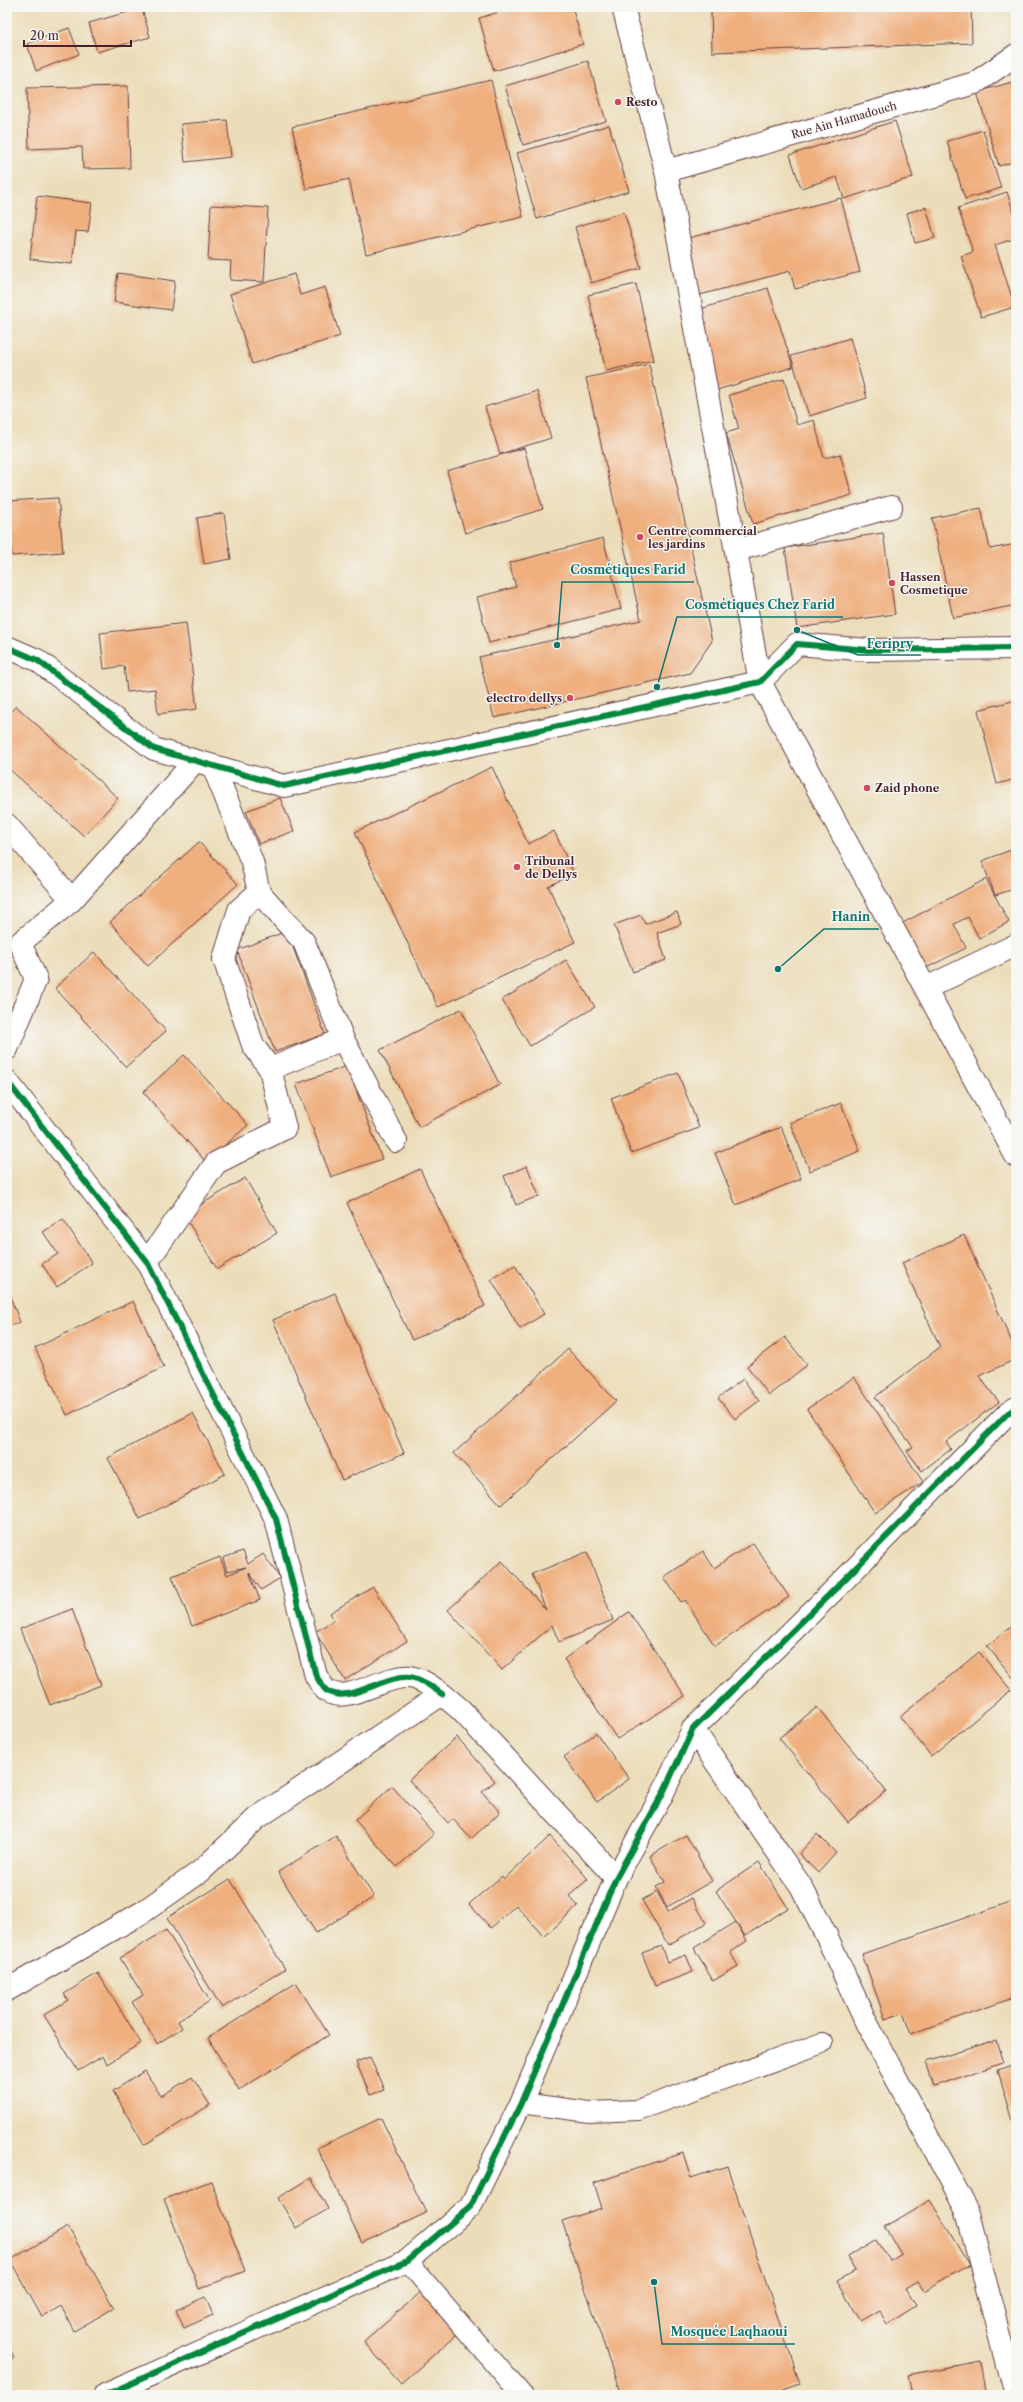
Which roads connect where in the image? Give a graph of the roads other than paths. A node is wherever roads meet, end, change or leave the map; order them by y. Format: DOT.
graph roads {
  1 [pos="623,7"];
  2 [pos="1016,55"];
  3 [pos="666,171"];
  4 [pos="891,507"];
  5 [pos="737,550"];
  6 [pos="7,648"];
  7 [pos="1016,648"];
  8 [pos="760,682"];
  9 [pos="204,764"];
  10 [pos="7,825"];
  11 [pos="259,892"];
  12 [pos="72,900"];
  13 [pos="1016,945"];
  14 [pos="926,988"];
  15 [pos="343,1039"];
  16 [pos="7,1049"];
  17 [pos="270,1069"];
  18 [pos="7,1081"];
  19 [pos="396,1141"];
  20 [pos="1016,1156"];
  21 [pos="147,1262"];
  22 [pos="1016,1408"];
  23 [pos="442,1694"];
  24 [pos="693,1728"];
  25 [pos="616,1878"];
  26 [pos="7,1990"];
  27 [pos="822,2043"];
  28 [pos="521,2103"];
  29 [pos="406,2261"];
  30 [pos="105,2395"];
  31 [pos="522,2395"];
  32 [pos="1015,2395"];
  1 -- 3 [label="street"];
  2 -- 3 [label="street, Rue Ain Hamadouch"];
  3 -- 5 [label="street"];
  4 -- 5 [label="street"];
  5 -- 8 [label="street"];
  6 -- 9 [label="street"];
  7 -- 8 [label="street"];
  8 -- 9 [label="street"];
  8 -- 14 [label="street"];
  9 -- 11 [label="street"];
  9 -- 12 [label="street"];
  10 -- 12 [label="street"];
  11 -- 15 [label="street"];
  11 -- 17 [label="street"];
  12 -- 16 [label="street"];
  13 -- 14 [label="street"];
  14 -- 20 [label="street"];
  15 -- 17 [label="street"];
  15 -- 19 [label="street"];
  17 -- 21 [label="street"];
  18 -- 21 [label="street"];
  21 -- 23 [label="street"];
  22 -- 24 [label="street"];
  23 -- 25 [label="street"];
  23 -- 26 [label="street"];
  24 -- 25 [label="street"];
  24 -- 32 [label="street"];
  25 -- 28 [label="street"];
  27 -- 28 [label="lane"];
  28 -- 29 [label="street"];
  29 -- 30 [label="street"];
  29 -- 31 [label="lane"];
}
